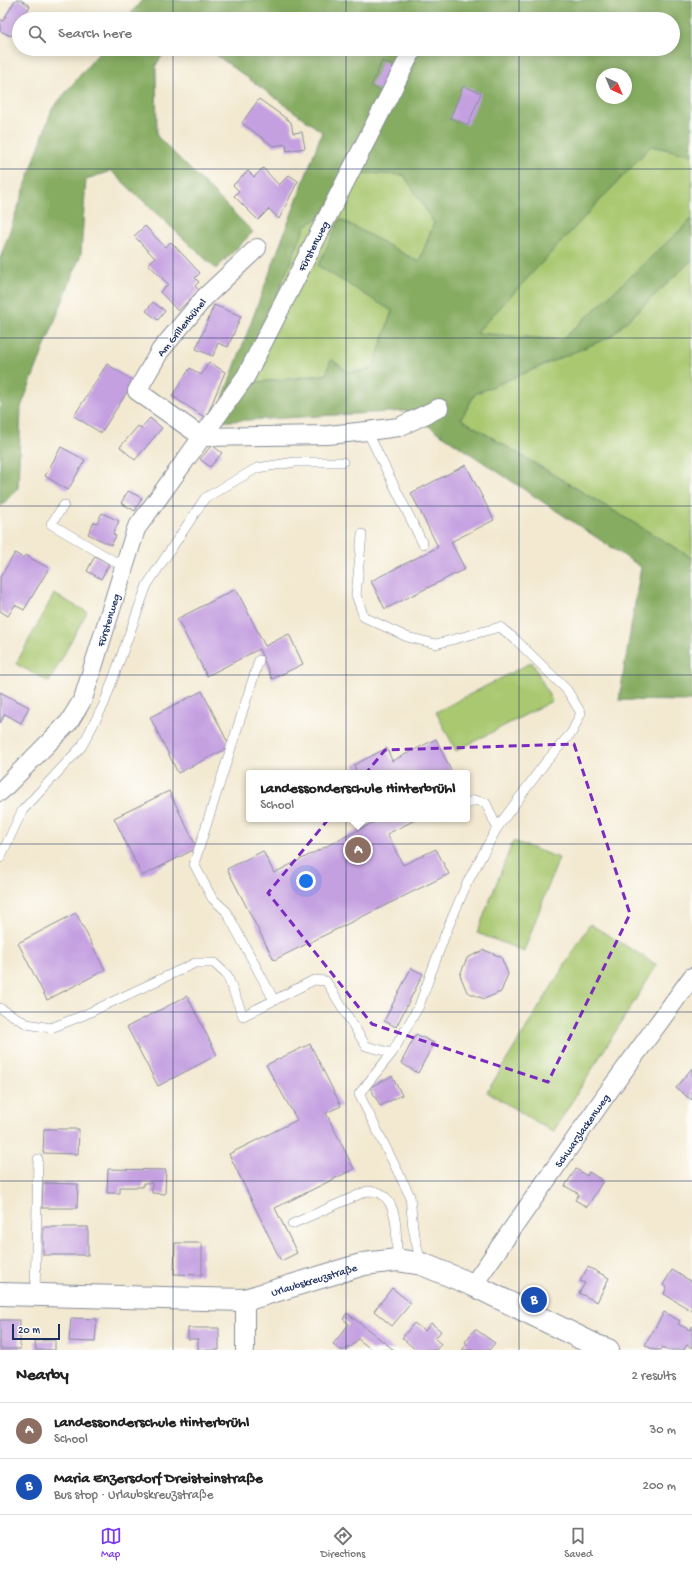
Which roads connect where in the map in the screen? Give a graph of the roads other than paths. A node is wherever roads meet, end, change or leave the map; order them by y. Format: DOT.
graph roads {
  1 [pos="409,56"];
  2 [pos="257,248"];
  3 [pos="439,408"];
  4 [pos="367,431"];
  5 [pos="202,436"];
  6 [pos="343,462"];
  7 [pos="64,505"];
  8 [pos="362,534"];
  9 [pos="423,544"];
  10 [pos="124,567"];
  11 [pos="259,660"];
  12 [pos="0,792"];
  13 [pos="470,802"];
  14 [pos="497,828"];
  15 [pos="0,858"];
  16 [pos="692,978"];
  17 [pos="274,1000"];
  18 [pos="0,1008"];
  19 [pos="392,1053"];
  20 [pos="38,1159"];
  21 [pos="292,1224"];
  22 [pos="397,1260"];
  23 [pos="422,1264"];
  24 [pos="473,1285"];
  25 [pos="0,1294"];
  26 [pos="35,1295"];
  27 [pos="245,1300"];
  28 [pos="245,1350"];
  29 [pos="608,1350"];
  1 -- 5 [label="street, Fürstenweg"];
  2 -- 5 [label="street, Am Grillenbühel"];
  3 -- 4 [label="street"];
  4 -- 5 [label="street"];
  4 -- 9 [label="lane"];
  5 -- 10 [label="street, Fürstenweg"];
  6 -- 15 [label="lane"];
  7 -- 10 [label="lane"];
  8 -- 14 [label="lane"];
  10 -- 12 [label="street, Fürstenweg"];
  11 -- 17 [label="lane"];
  13 -- 14 [label="lane"];
  14 -- 19 [label="lane"];
  16 -- 24 [label="street, Schwarzlackenweg"];
  17 -- 18 [label="lane"];
  17 -- 19 [label="lane"];
  19 -- 23 [label="lane"];
  20 -- 26 [label="lane"];
  21 -- 22 [label="lane"];
  22 -- 23 [label="street, Urlaubskreuzstraße"];
  22 -- 27 [label="street, Urlaubskreuzstraße"];
  23 -- 24 [label="street, Urlaubskreuzstraße"];
  24 -- 29 [label="street, Urlaubskreuzstraße"];
  25 -- 26 [label="street, Urlaubskreuzstraße"];
  26 -- 27 [label="street, Urlaubskreuzstraße"];
  27 -- 28 [label="street"];
}
